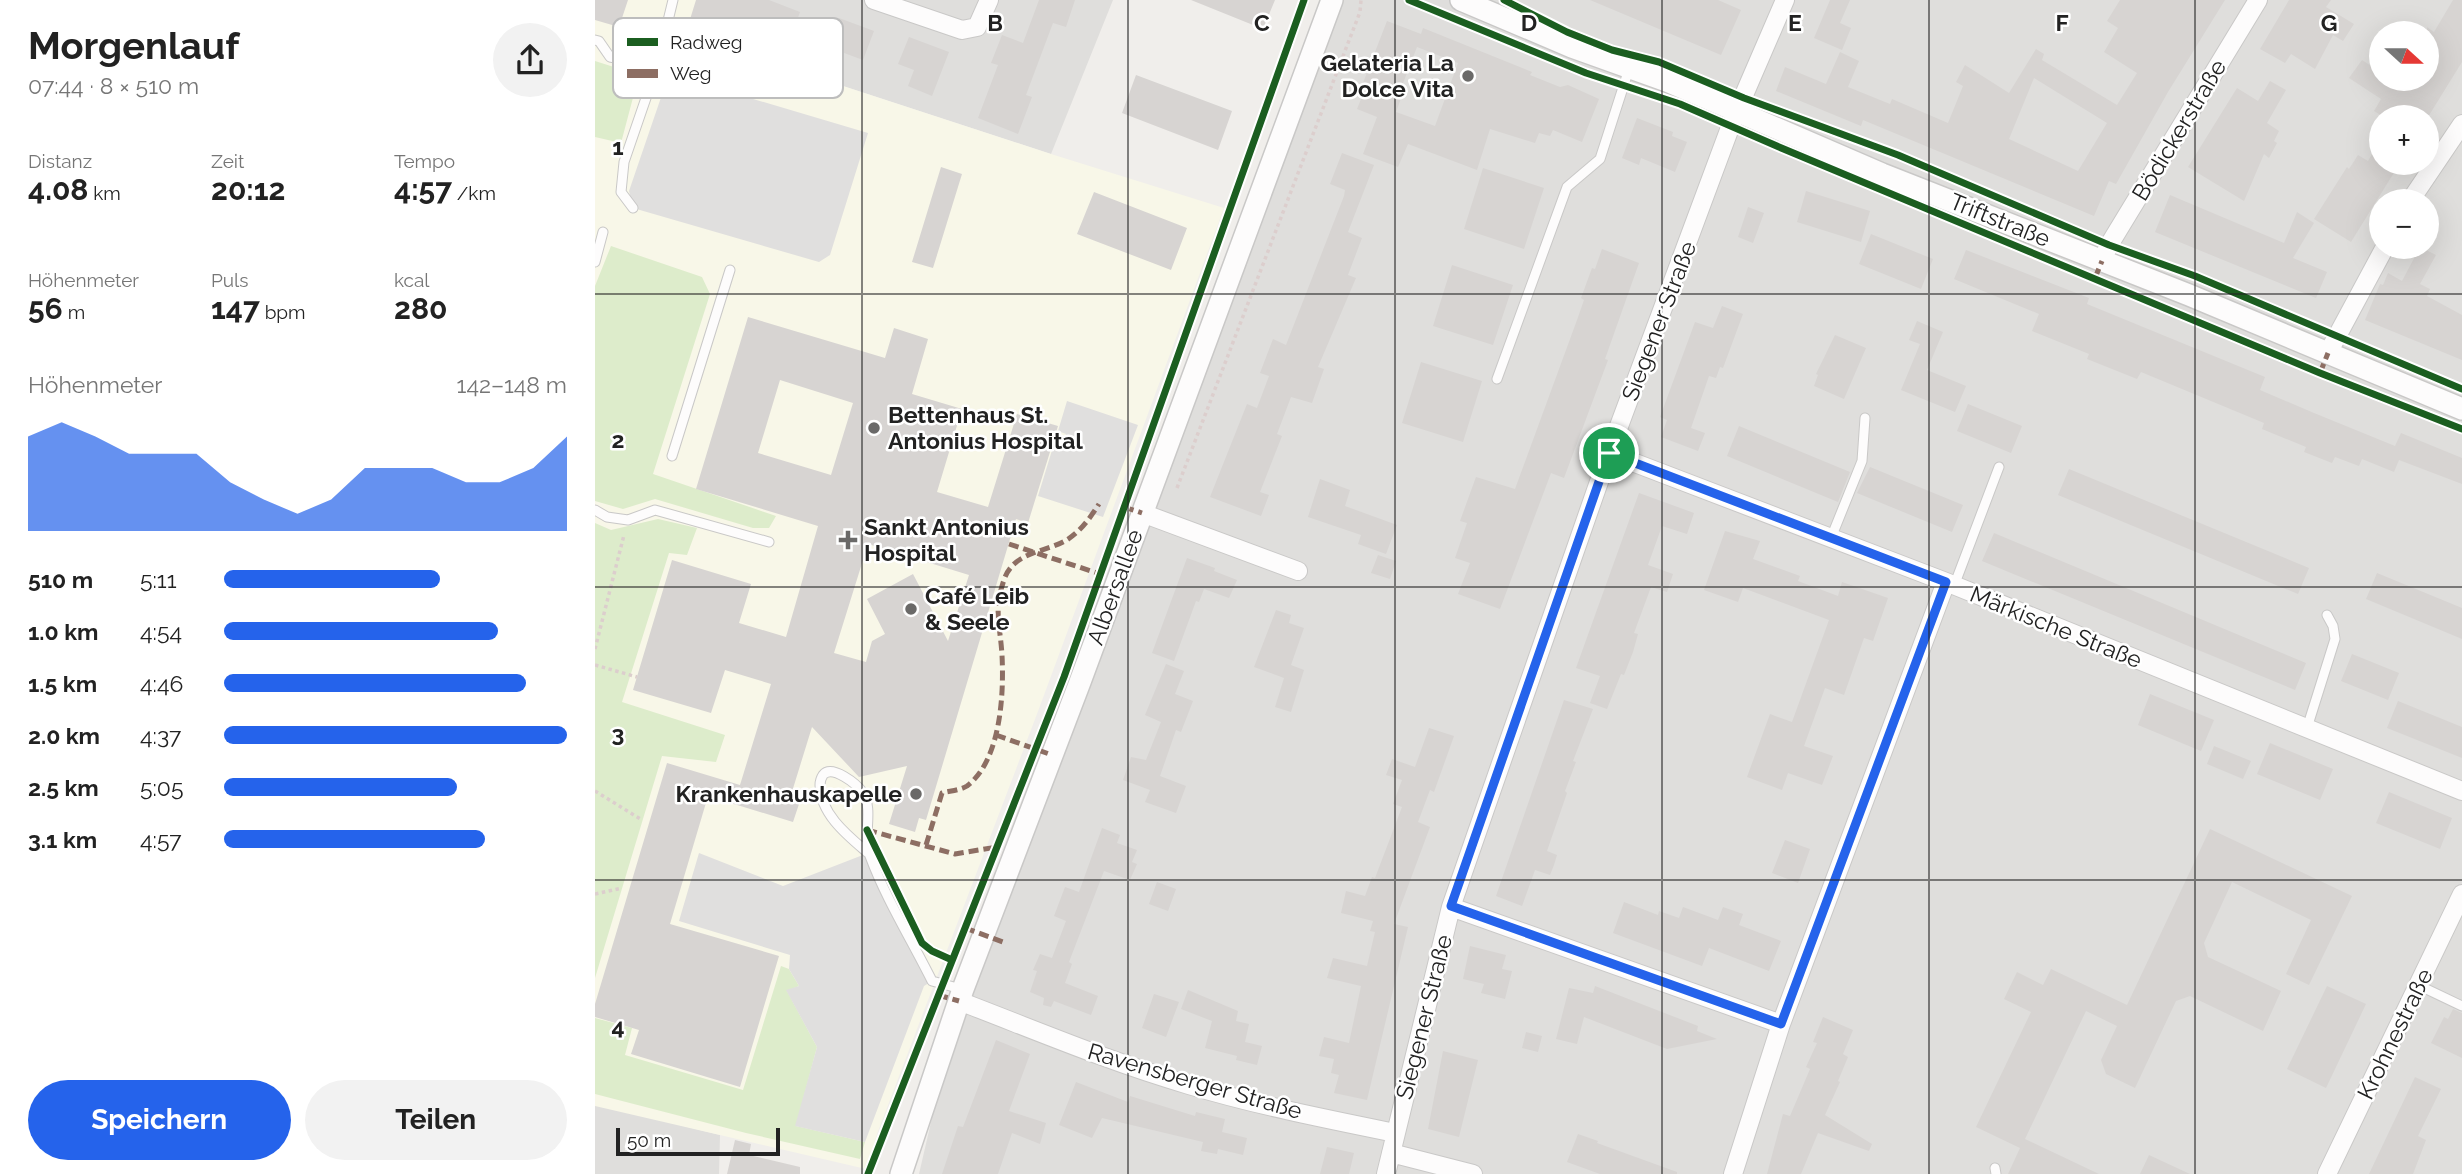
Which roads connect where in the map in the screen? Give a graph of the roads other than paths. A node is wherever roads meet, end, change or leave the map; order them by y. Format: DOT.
graph roads {
  1 [pos="673,0"];
  2 [pos="874,0"];
  3 [pos="989,0"];
  4 [pos="1332,0"];
  5 [pos="1461,0"];
  6 [pos="1785,0"];
  7 [pos="2258,0"];
  8 [pos="669,18"];
  9 [pos="595,40"];
  10 [pos="613,58"];
  11 [pos="1629,69"];
  12 [pos="646,98"];
  13 [pos="1738,110"];
  14 [pos="2462,124"];
  15 [pos="2418,189"];
  16 [pos="633,208"];
  17 [pos="603,232"];
  18 [pos="2379,259"];
  19 [pos="2102,261"];
  20 [pos="595,262"];
  21 [pos="730,270"];
  22 [pos="2328,353"];
  23 [pos="1497,379"];
  24 [pos="2462,409"];
  25 [pos="1865,418"];
  26 [pos="1609,453"];
  27 [pos="672,456"];
  28 [pos="1999,467"];
  29 [pos="595,510"];
  30 [pos="1142,513"];
  31 [pos="1831,538"];
  32 [pos="769,542"];
  33 [pos="1298,571"];
  34 [pos="1950,584"];
  35 [pos="2327,615"];
  36 [pos="2307,728"];
  37 [pos="2462,790"];
  38 [pos="868,853"];
  39 [pos="2461,898"];
  40 [pos="1451,906"];
  41 [pos="2418,985"];
  42 [pos="961,995"];
  43 [pos="2462,1006"];
  44 [pos="1781,1024"];
  45 [pos="1395,1133"];
  46 [pos="1391,1153"];
  47 [pos="901,1174"];
  48 [pos="1386,1174"];
  49 [pos="1473,1174"];
  50 [pos="1733,1174"];
  51 [pos="2327,1174"];
  1 -- 8 [label="lane"];
  2 -- 3 [label="street"];
  4 -- 30 [label="street, Albersallee"];
  5 -- 11 [label="street, Triftstraße"];
  6 -- 13 [label="street, Siegener Straße"];
  7 -- 19 [label="street, Bödickerstraße"];
  9 -- 10 [label="lane"];
  11 -- 13 [label="street, Triftstraße"];
  11 -- 23 [label="lane"];
  12 -- 16 [label="lane"];
  13 -- 19 [label="street, Triftstraße"];
  13 -- 26 [label="street, Siegener Straße"];
  14 -- 15 [label="street"];
  17 -- 20 [label="lane"];
  18 -- 22 [label="street"];
  19 -- 22 [label="street, Triftstraße"];
  21 -- 27 [label="lane"];
  22 -- 24 [label="street, Triftstraße"];
  25 -- 31 [label="lane"];
  26 -- 31 [label="street, Märkische Straße"];
  26 -- 40 [label="street, Siegener Straße"];
  28 -- 34 [label="lane"];
  29 -- 32 [label="lane"];
  30 -- 33 [label="street"];
  30 -- 42 [label="street, Albersallee"];
  31 -- 34 [label="street, Märkische Straße"];
  34 -- 36 [label="street, Märkische Straße"];
  34 -- 44 [label="street"];
  35 -- 36 [label="lane"];
  36 -- 37 [label="street, Märkische Straße"];
  38 -- 38 [label="lane"];
  38 -- 42 [label="lane"];
  39 -- 41 [label="street, Krohnestraße"];
  40 -- 44 [label="street"];
  40 -- 45 [label="street, Siegener Straße"];
  41 -- 43 [label="lane"];
  41 -- 51 [label="street, Krohnestraße"];
  42 -- 45 [label="street, Ravensberger Straße"];
  42 -- 47 [label="street, Albersallee"];
  44 -- 50 [label="street"];
  45 -- 46 [label="street, Siegener Straße"];
  46 -- 48 [label="street, Siegener Straße"];
  46 -- 49 [label="street"];
}
